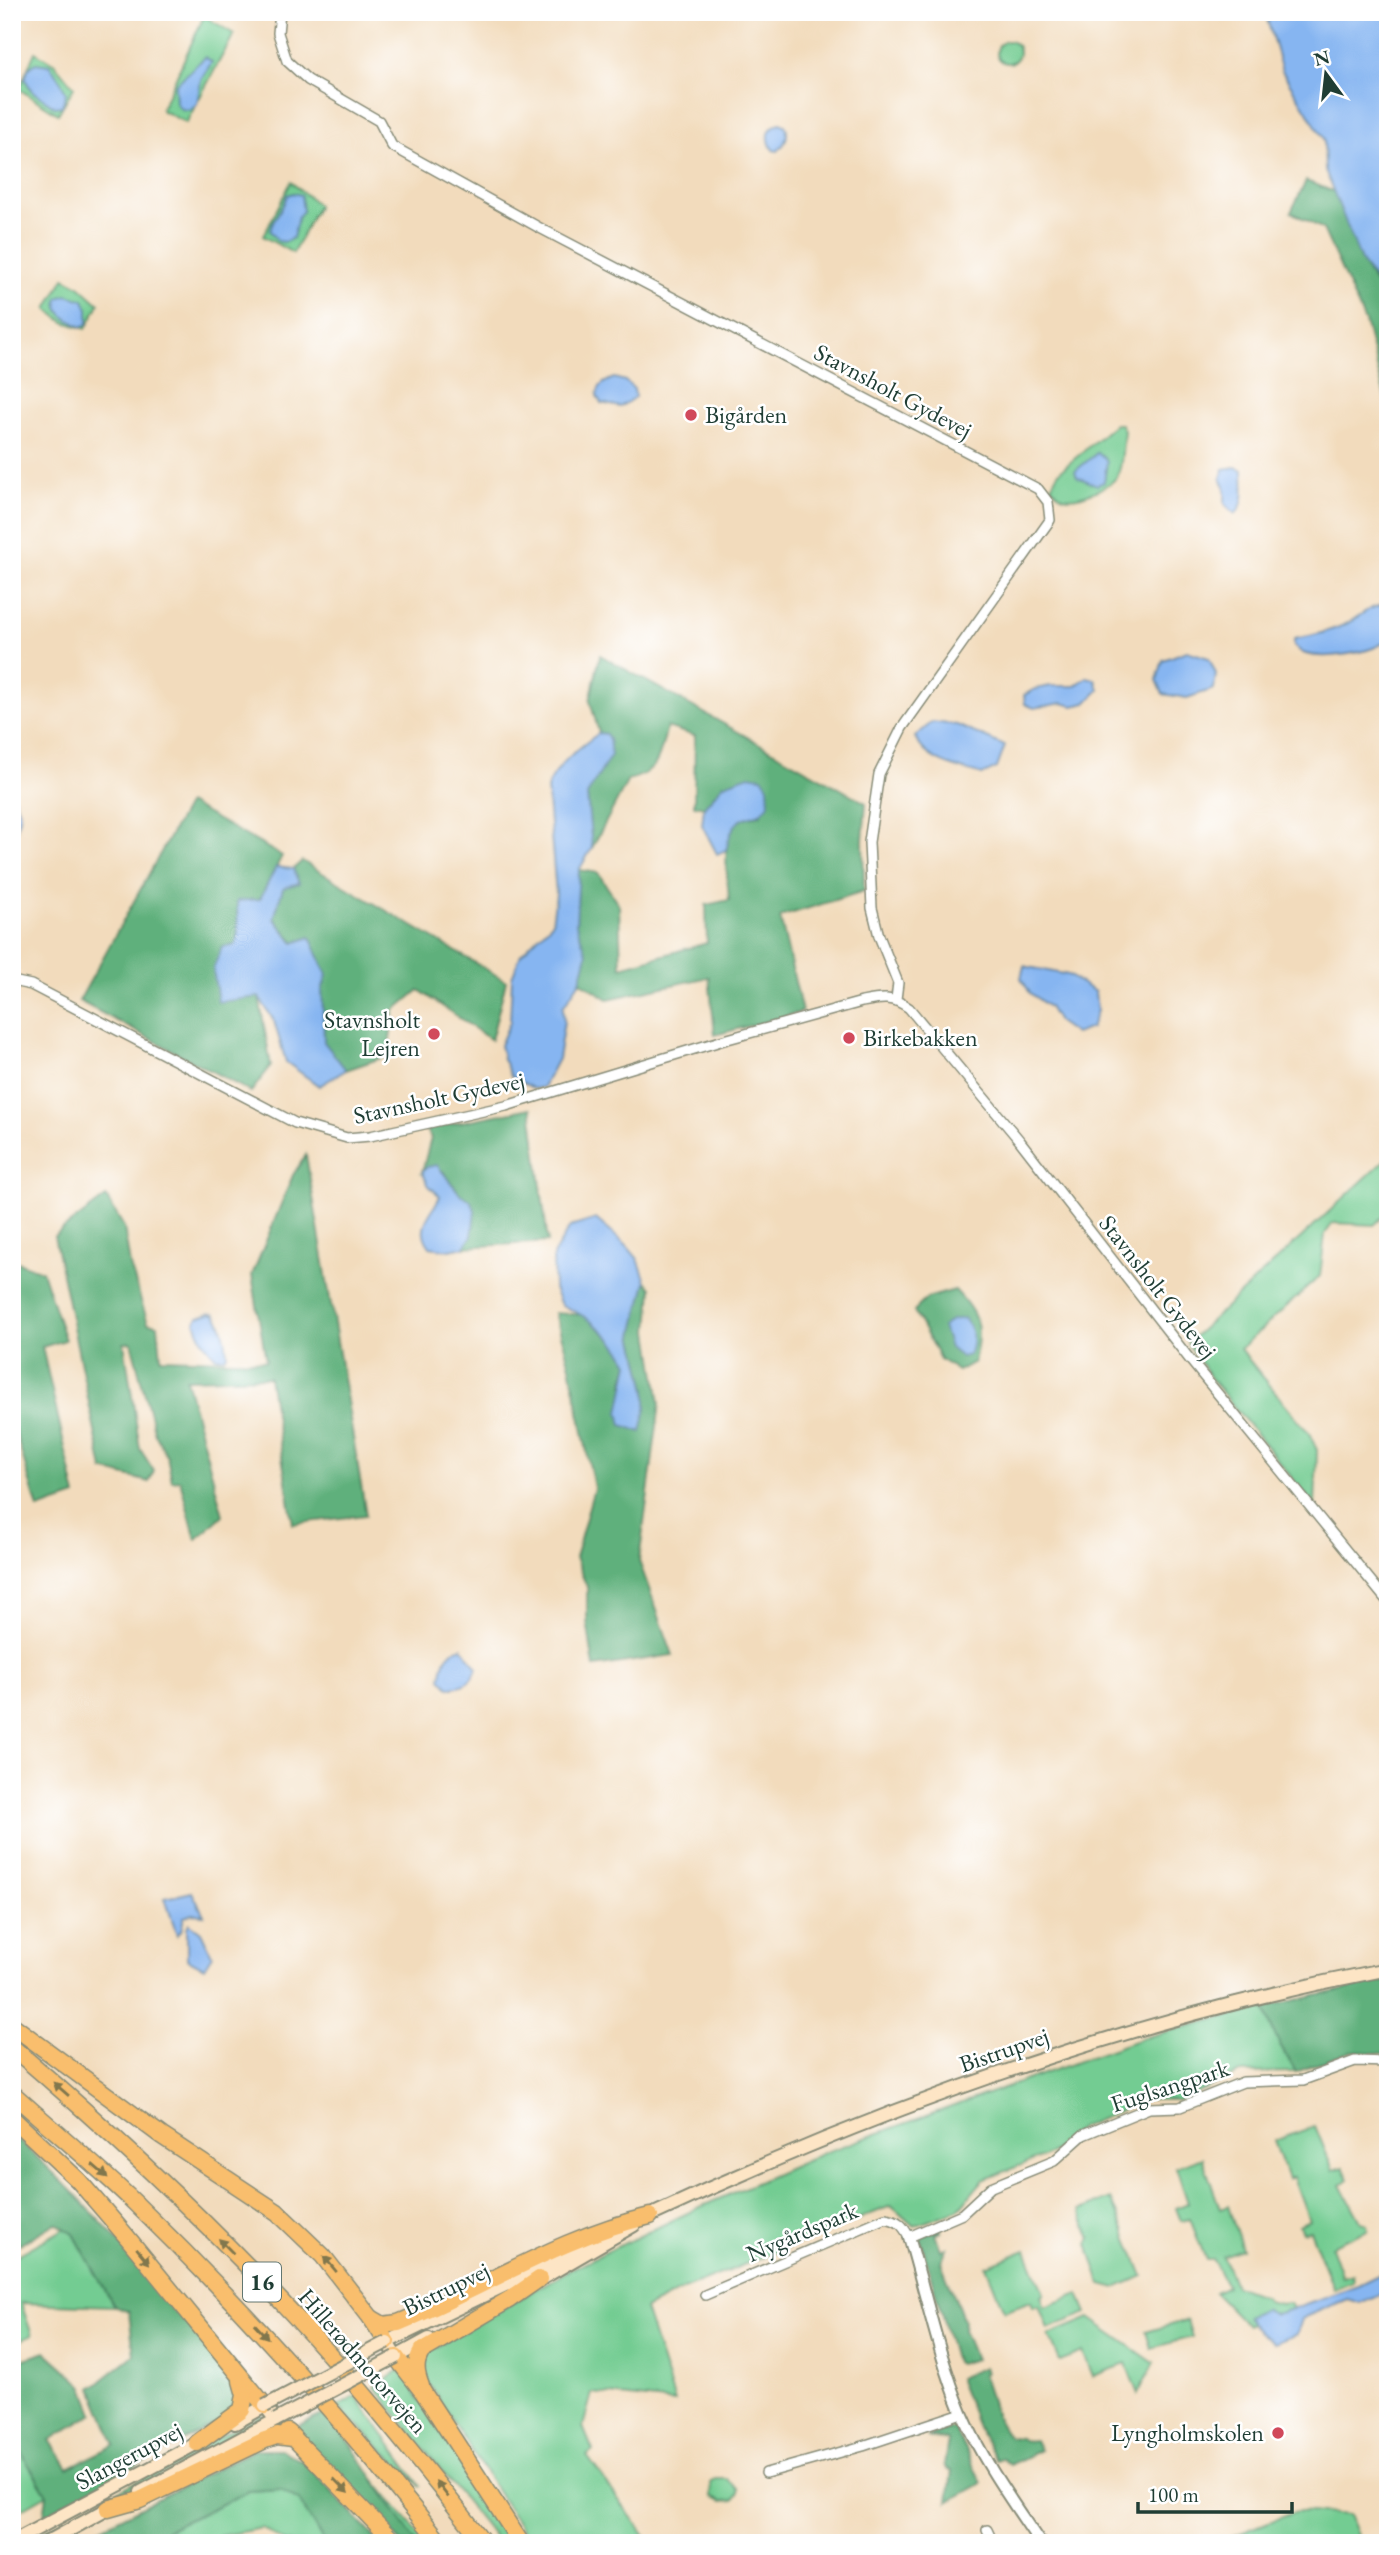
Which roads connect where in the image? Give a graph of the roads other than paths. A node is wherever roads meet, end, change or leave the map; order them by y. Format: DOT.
graph roads {
  1 [pos="280,12"];
  2 [pos="12,981"];
  3 [pos="896,999"];
  4 [pos="1388,1602"];
  5 [pos="1388,1969"];
  6 [pos="12,2025"];
  7 [pos="12,2047"];
  8 [pos="1388,2063"];
  9 [pos="12,2093"];
  10 [pos="12,2118"];
  11 [pos="650,2216"];
  12 [pos="909,2237"];
  13 [pos="539,2279"];
  14 [pos="705,2295"];
  15 [pos="371,2318"];
  16 [pos="387,2342"];
  17 [pos="396,2357"];
  18 [pos="239,2375"];
  19 [pos="423,2392"];
  20 [pos="265,2406"];
  21 [pos="962,2413"];
  22 [pos="276,2420"];
  23 [pos="293,2438"];
  24 [pos="197,2443"];
  25 [pos="766,2473"];
  26 [pos="108,2509"];
  27 [pos="987,2530"];
  28 [pos="12,2542"];
  29 [pos="46,2543"];
  30 [pos="395,2543"];
  31 [pos="441,2543"];
  32 [pos="484,2543"];
  33 [pos="521,2543"];
  34 [pos="993,2543"];
  35 [pos="1040,2543"];
  1 -- 3 [label="street, Stavnsholt Gydevej"];
  2 -- 3 [label="street, Stavnsholt Gydevej"];
  3 -- 4 [label="street, Stavnsholt Gydevej"];
  5 -- 11 [label="main road, Bistrupvej"];
  15 -- 6 [label="highway, one-way"];
  32 -- 7 [label="highway, Hillerødmotorvejen / 16, one-way"];
  8 -- 12 [label="street, Fuglsangpark"];
  9 -- 31 [label="highway, 16, one-way"];
  10 -- 18 [label="highway, one-way"];
  11 -- 13 [label="main road, Bistrupvej"];
  11 -- 15 [label="highway"];
  11 -- 16 [label="main road, Bistrupvej"];
  12 -- 14 [label="street, Nygårdspark"];
  12 -- 21 [label="street"];
  13 -- 17 [label="main road, Bistrupvej"];
  13 -- 19 [label="highway"];
  15 -- 16 [label="highway"];
  16 -- 17 [label="main road"];
  16 -- 20 [label="main road, Bistrupvej, bridge"];
  17 -- 19 [label="highway"];
  17 -- 22 [label="main road, Bistrupvej, bridge"];
  18 -- 20 [label="highway"];
  18 -- 24 [label="highway"];
  19 -- 33 [label="highway"];
  20 -- 22 [label="main road"];
  20 -- 24 [label="main road, Slangerupvej"];
  21 -- 25 [label="street"];
  21 -- 35 [label="street"];
  22 -- 23 [label="highway"];
  22 -- 26 [label="main road, Slangerupvej"];
  23 -- 26 [label="highway"];
  23 -- 30 [label="highway, one-way"];
  24 -- 28 [label="main road, Slangerupvej"];
  26 -- 29 [label="main road, Slangerupvej"];
  27 -- 34 [label="street"];
}
